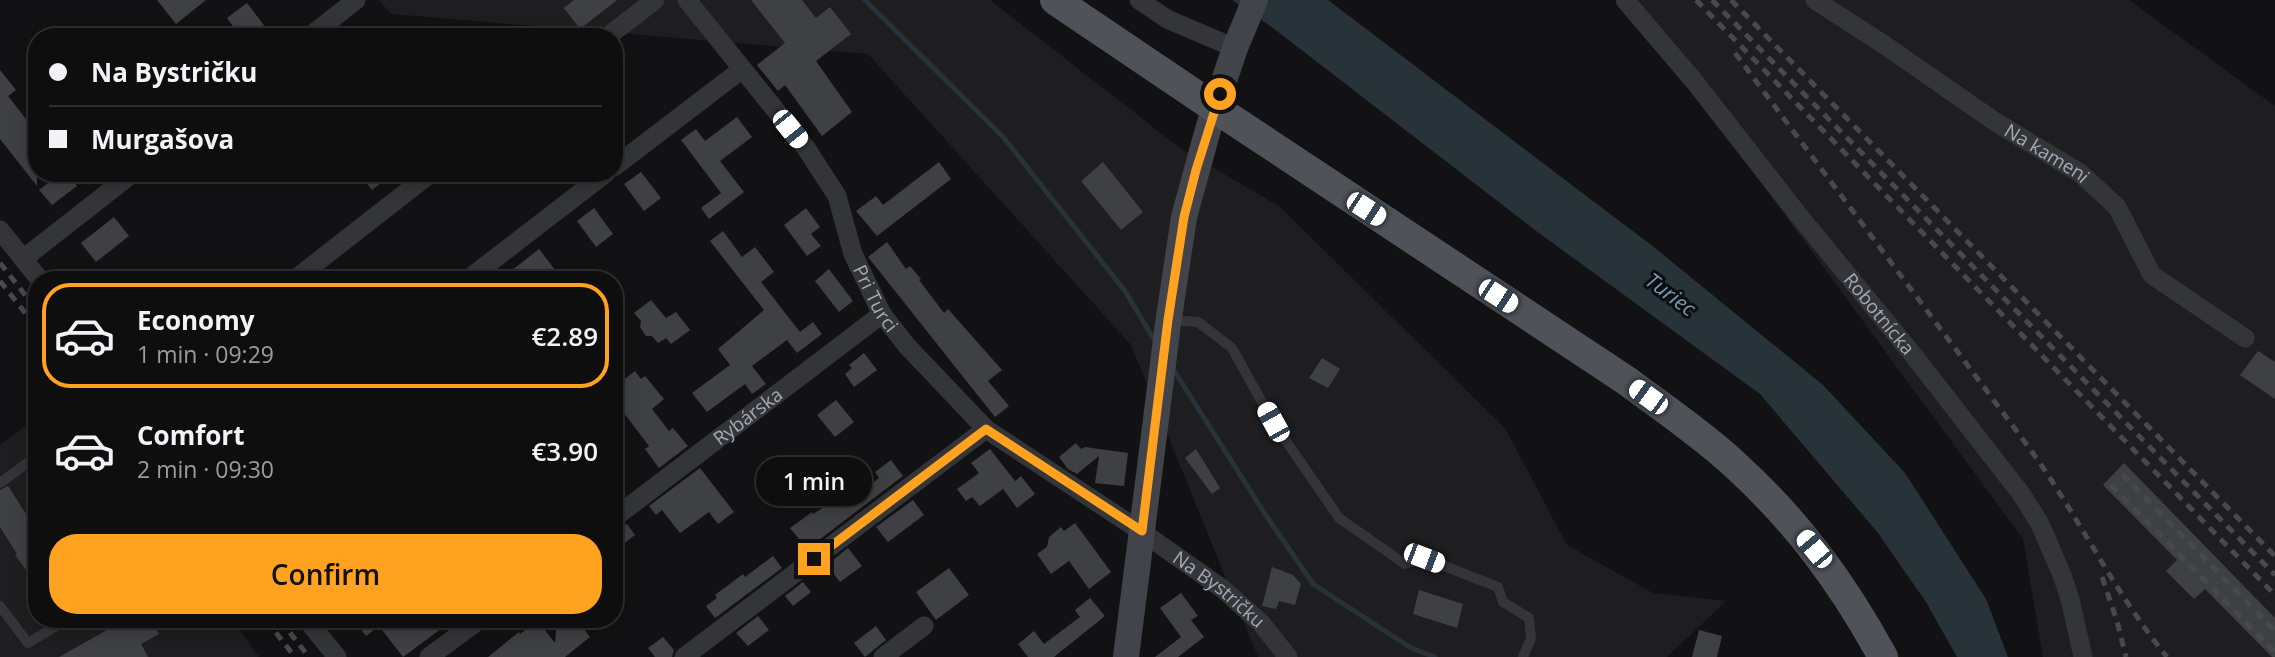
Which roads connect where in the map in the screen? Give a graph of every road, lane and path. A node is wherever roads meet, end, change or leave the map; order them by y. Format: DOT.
graph roads {
  1 [pos="356,0"];
  2 [pos="655,0"];
  3 [pos="687,0"];
  4 [pos="1055,0"];
  5 [pos="1139,0"];
  6 [pos="1255,0"];
  7 [pos="1625,0"];
  8 [pos="1815,0"];
  9 [pos="320,28"];
  10 [pos="619,28"];
  11 [pos="1238,40"];
  12 [pos="741,70"];
  13 [pos="1215,108"];
  14 [pos="623,160"];
  15 [pos="121,182"];
  16 [pos="419,182"];
  17 [pos="594,182"];
  18 [pos="0,230"];
  19 [pos="23,259"];
  20 [pos="33,271"];
  21 [pos="305,271"];
  22 [pos="479,271"];
  23 [pos="882,314"];
  24 [pos="1168,322"];
  25 [pos="2245,338"];
  26 [pos="986,429"];
  27 [pos="28,463"];
  28 [pos="0,483"];
  29 [pos="623,511"];
  30 [pos="1142,531"];
  31 [pos="0,606"];
  32 [pos="924,626"];
  33 [pos="52,628"];
  34 [pos="313,628"];
  35 [pos="468,628"];
  36 [pos="337,657"];
  37 [pos="429,657"];
  38 [pos="684,657"];
  39 [pos="883,657"];
  40 [pos="1126,657"];
  41 [pos="1288,657"];
  42 [pos="1523,657"];
  43 [pos="1883,657"];
  44 [pos="2084,657"];
  1 -- 9 [label="street"];
  2 -- 10 [label="street"];
  3 -- 12 [label="street, Pri Turci"];
  4 -- 13 [label="main road"];
  5 -- 11 [label="street"];
  6 -- 11 [label="street"];
  7 -- 44 [label="street, Robotnícka"];
  8 -- 25 [label="street, Na kameni"];
  11 -- 13 [label="street"];
  12 -- 14 [label="street"];
  12 -- 23 [label="street, Pri Turci"];
  13 -- 24 [label="street"];
  13 -- 43 [label="main road"];
  15 -- 19 [label="street"];
  16 -- 21 [label="street"];
  17 -- 22 [label="street"];
  18 -- 19 [label="street"];
  19 -- 20 [label="street"];
  23 -- 26 [label="street, Pri Turci"];
  23 -- 29 [label="street, Rybárska"];
  24 -- 30 [label="street"];
  24 -- 42 [label="lane"];
  26 -- 30 [label="street, Pri Turci"];
  26 -- 38 [label="street"];
  27 -- 28 [label="lane"];
  30 -- 40 [label="street"];
  30 -- 41 [label="street, Na Bystričku"];
  31 -- 33 [label="lane"];
  32 -- 39 [label="street"];
  34 -- 36 [label="street"];
  35 -- 37 [label="street"];
}
